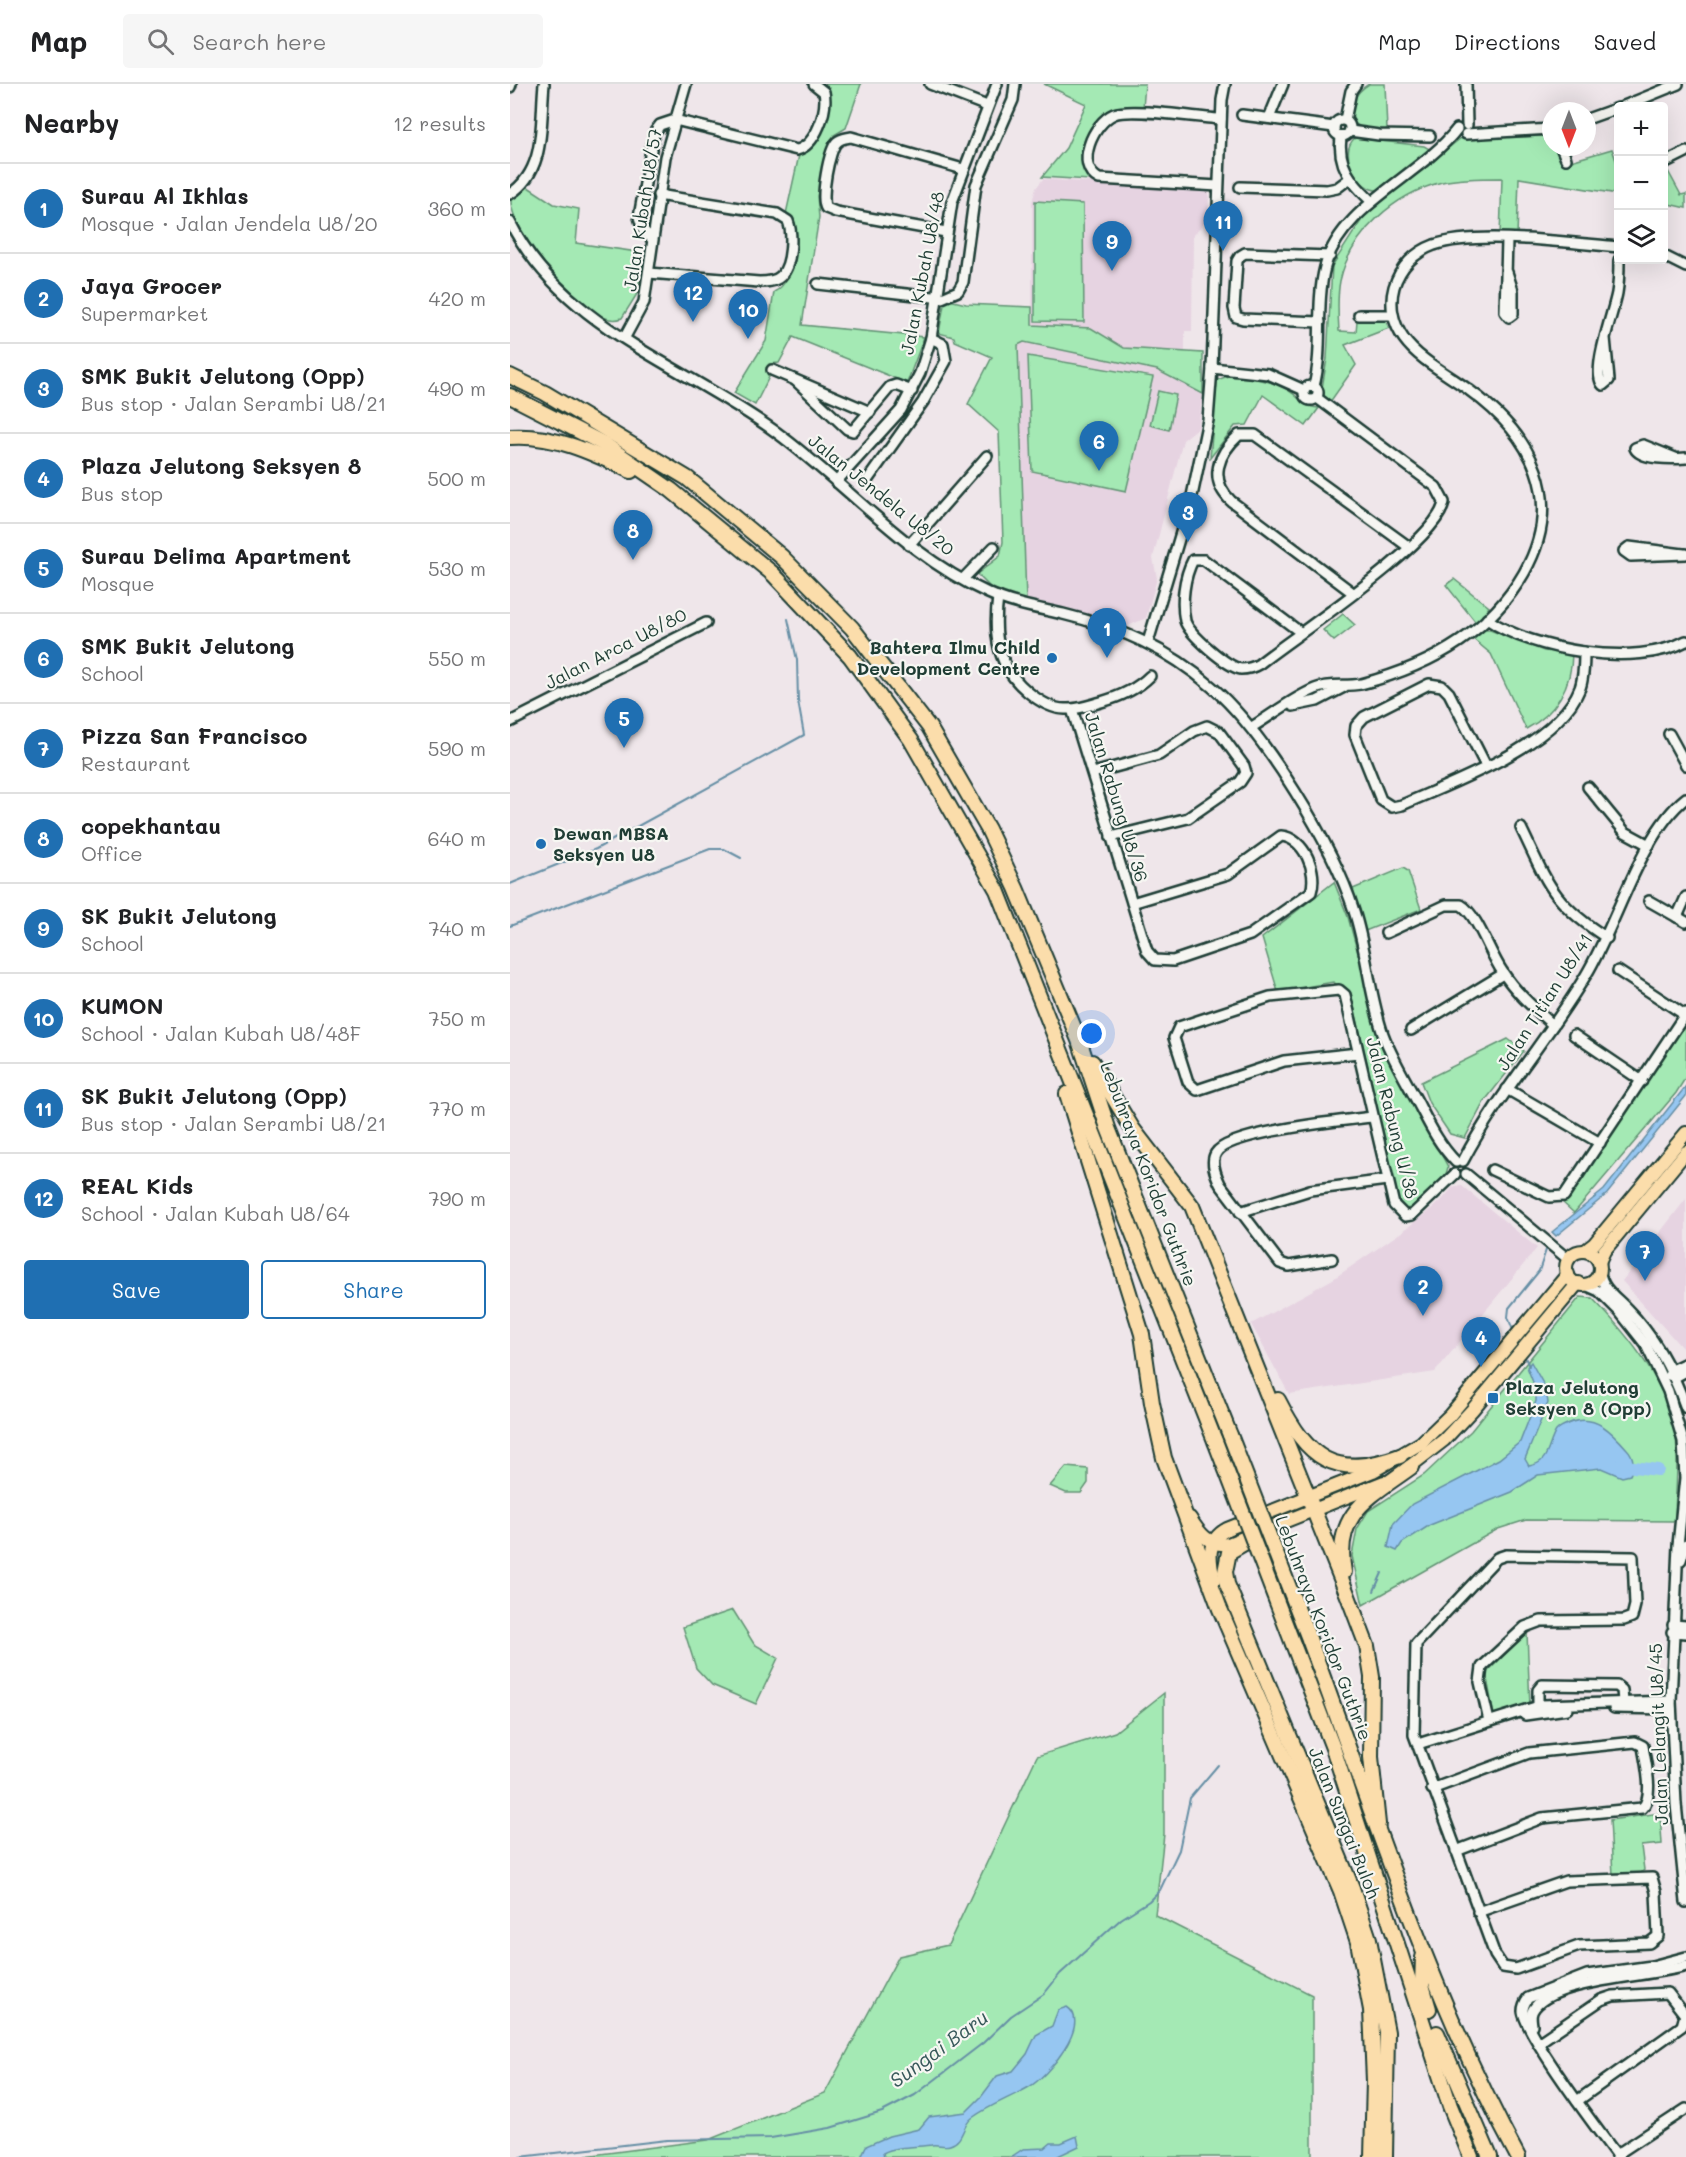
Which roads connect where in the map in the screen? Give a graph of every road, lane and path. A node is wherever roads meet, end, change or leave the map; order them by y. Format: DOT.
graph roads {
  1 [pos="544,84"];
  2 [pos="686,84"];
  3 [pos="814,84"];
  4 [pos="930,84"];
  5 [pos="997,84"];
  6 [pos="1015,84"];
  7 [pos="1225,84"];
  8 [pos="1283,84"];
  9 [pos="1356,84"];
  10 [pos="1466,84"];
  11 [pos="1678,84"];
  12 [pos="1634,102"];
  13 [pos="987,106"];
  14 [pos="1614,109"];
  15 [pos="1242,115"];
  16 [pos="1596,116"];
  17 [pos="1269,118"];
  18 [pos="675,120"];
  19 [pos="1221,120"];
  20 [pos="1345,120"];
  21 [pos="1334,127"];
  22 [pos="1463,129"];
  23 [pos="1542,129"];
  24 [pos="1350,130"];
  25 [pos="1341,136"];
  26 [pos="1430,136"];
  27 [pos="1686,152"];
  28 [pos="1565,156"];
  29 [pos="1566,159"];
  30 [pos="1668,161"];
  31 [pos="963,169"];
  32 [pos="1349,178"];
  33 [pos="1218,186"];
  34 [pos="1240,188"];
  35 [pos="510,194"];
  36 [pos="658,195"];
  37 [pos="1372,202"];
  38 [pos="510,222"];
  39 [pos="946,232"];
  40 [pos="652,239"];
  41 [pos="1507,240"];
  42 [pos="1614,247"];
  43 [pos="1330,256"];
  44 [pos="1668,258"];
  45 [pos="1619,264"];
  46 [pos="1686,267"];
  47 [pos="1507,272"];
  48 [pos="649,273"];
  49 [pos="818,284"];
  50 [pos="938,298"];
  51 [pos="1359,315"];
  52 [pos="1393,315"];
  53 [pos="1320,322"];
  54 [pos="625,337"];
  55 [pos="931,338"];
  56 [pos="1605,338"];
  57 [pos="1212,368"];
  58 [pos="772,370"];
  59 [pos="510,376"];
  60 [pos="796,381"];
  61 [pos="1309,388"];
  62 [pos="912,392"];
  63 [pos="510,396"];
  64 [pos="870,412"];
  65 [pos="510,437"];
  66 [pos="987,456"];
  67 [pos="1675,458"];
  68 [pos="1686,458"];
  69 [pos="837,482"];
  70 [pos="866,482"];
  71 [pos="671,490"];
  72 [pos="909,545"];
  73 [pos="994,547"];
  74 [pos="1409,548"];
  75 [pos="1685,554"];
  76 [pos="963,579"];
  77 [pos="1353,593"];
  78 [pos="998,597"];
  79 [pos="1487,620"];
  80 [pos="706,622"];
  81 [pos="1300,632"];
  82 [pos="1686,641"];
  83 [pos="1148,642"];
  84 [pos="1584,652"];
  85 [pos="1149,676"];
  86 [pos="1072,709"];
  87 [pos="510,722"];
  88 [pos="1252,728"];
  89 [pos="1669,734"];
  90 [pos="1686,765"];
  91 [pos="1486,766"];
  92 [pos="1093,773"];
  93 [pos="1588,787"];
  94 [pos="1686,798"];
  95 [pos="1521,828"];
  96 [pos="1111,837"];
  97 [pos="1649,845"];
  98 [pos="1686,897"];
  99 [pos="1648,901"];
  100 [pos="1132,903"];
  101 [pos="1677,917"];
  102 [pos="1686,922"];
  103 [pos="1386,933"];
  104 [pos="1607,938"];
  105 [pos="1618,971"];
  106 [pos="1503,974"];
  107 [pos="1037,998"];
  108 [pos="1686,1014"];
  109 [pos="1553,1024"];
  110 [pos="1411,1030"];
  111 [pos="1574,1035"];
  112 [pos="1078,1040"];
  113 [pos="1358,1053"];
  114 [pos="1642,1081"];
  115 [pos="1506,1089"];
  116 [pos="1372,1117"];
  117 [pos="1686,1133"];
  118 [pos="1600,1143"];
  119 [pos="1686,1152"];
  120 [pos="1460,1161"];
  121 [pos="1492,1170"];
  122 [pos="1455,1174"];
  123 [pos="1466,1174"];
  124 [pos="1387,1180"];
  125 [pos="1240,1212"];
  126 [pos="1585,1251"];
  127 [pos="1332,1259"];
  128 [pos="1569,1260"];
  129 [pos="1599,1267"];
  130 [pos="1568,1274"];
  131 [pos="1581,1284"];
  132 [pos="1662,1354"];
  133 [pos="1686,1362"];
  134 [pos="1658,1367"];
  135 [pos="1686,1371"];
  136 [pos="1672,1374"];
  137 [pos="1259,1375"];
  138 [pos="1686,1386"];
  139 [pos="1668,1391"];
  140 [pos="1685,1405"];
  141 [pos="1400,1456"];
  142 [pos="1411,1467"];
  143 [pos="1309,1496"];
  144 [pos="1181,1504"];
  145 [pos="1315,1510"];
  146 [pos="1263,1532"];
  147 [pos="1214,1542"];
  148 [pos="1686,1544"];
  149 [pos="1679,1565"];
  150 [pos="1348,1596"];
  151 [pos="1221,1609"];
  152 [pos="1686,1626"];
  153 [pos="1672,1629"];
  154 [pos="1686,1633"];
  155 [pos="1623,1702"];
  156 [pos="1671,1705"];
  157 [pos="1538,1706"];
  158 [pos="1513,1715"];
  159 [pos="1489,1721"];
  160 [pos="1418,1744"];
  161 [pos="1432,1789"];
  162 [pos="1378,1824"];
  163 [pos="1456,1851"];
  164 [pos="1686,1902"];
  165 [pos="1478,1912"];
  166 [pos="1423,1952"];
  167 [pos="1686,1958"];
  168 [pos="1686,1966"];
  169 [pos="1536,2039"];
  170 [pos="1577,2100"];
  171 [pos="1686,2109"];
  172 [pos="1617,2156"];
  173 [pos="1372,2157"];
  174 [pos="1385,2157"];
  175 [pos="1471,2157"];
  176 [pos="1490,2157"];
  177 [pos="1518,2157"];
  1 -- 35 [label="street"];
  2 -- 18 [label="street, Jalan Kubah U8/57"];
  3 -- 18 [label="street"];
  4 -- 13 [label="street"];
  5 -- 13 [label="street, Jalan Kubah U8/48"];
  6 -- 50 [label="street"];
  7 -- 19 [label="street"];
  8 -- 17 [label="street"];
  9 -- 20 [label="street"];
  10 -- 22 [label="street"];
  11 -- 12 [label="street"];
  13 -- 31 [label="street, Jalan Kubah U8/48"];
  14 -- 16 [label="street"];
  15 -- 17 [label="street"];
  17 -- 21 [label="street"];
  18 -- 36 [label="street, Jalan Kubah U8/57"];
  18 -- 40 [label="street"];
  19 -- 33 [label="street"];
  19 -- 33 [label="street"];
  20 -- 21 [label="street"];
  20 -- 24 [label="street"];
  21 -- 25 [label="street"];
  22 -- 23 [label="street"];
  22 -- 37 [label="street"];
  24 -- 25 [label="street"];
  24 -- 26 [label="street"];
  25 -- 32 [label="street"];
  27 -- 30 [label="street"];
  28 -- 29 [label="street"];
  31 -- 39 [label="street, Jalan Kubah U8/48"];
  31 -- 39 [label="street"];
  32 -- 34 [label="street"];
  32 -- 37 [label="street"];
  33 -- 57 [label="street"];
  36 -- 40 [label="street, Jalan Kubah U8/57"];
  36 -- 48 [label="street"];
  37 -- 43 [label="street"];
  38 -- 54 [label="street, Jalan Jendela U8/20"];
  39 -- 50 [label="street, Jalan Kubah U8/48"];
  40 -- 48 [label="street, Jalan Kubah U8/57"];
  41 -- 42 [label="street"];
  41 -- 47 [label="street"];
  41 -- 52 [label="street"];
  43 -- 53 [label="street"];
  43 -- 53 [label="street"];
  44 -- 46 [label="street"];
  45 -- 56 [label="street"];
  48 -- 54 [label="street, Jalan Kubah U8/57"];
  49 -- 50 [label="street"];
  50 -- 55 [label="street, Jalan Kubah U8/48"];
  51 -- 52 [label="street"];
  52 -- 79 [label="street"];
  53 -- 61 [label="street"];
  54 -- 69 [label="street, Jalan Jendela U8/20"];
  55 -- 62 [label="street, Jalan Kubah U8/48"];
  55 -- 70 [label="street"];
  57 -- 61 [label="street"];
  57 -- 83 [label="street"];
  58 -- 60 [label="street"];
  59 -- 112 [label="highway, Lebuhraya Koridor Guthrie"];
  60 -- 64 [label="street"];
  60 -- 64 [label="street"];
  61 -- 74 [label="street"];
  62 -- 64 [label="street"];
  62 -- 69 [label="street, Jalan Kubah U8/48"];
  63 -- 71 [label="highway, Lebuhraya Koridor Guthrie"];
  65 -- 71 [label="highway"];
  66 -- 72 [label="street"];
  67 -- 68 [label="street"];
  69 -- 72 [label="street, Jalan Jendela U8/20"];
  71 -- 107 [label="highway, Lebuhraya Koridor Guthrie"];
  72 -- 76 [label="street, Jalan Jendela U8/20"];
  73 -- 76 [label="street"];
  74 -- 77 [label="street"];
  74 -- 77 [label="street"];
  75 -- 75 [label="street"];
  76 -- 78 [label="street, Jalan Jendela U8/20"];
  77 -- 81 [label="street"];
  78 -- 83 [label="street, Jalan Jendela U8/20"];
  78 -- 86 [label="street, Jalan Rabung U8/36"];
  79 -- 84 [label="street"];
  79 -- 88 [label="street"];
  80 -- 87 [label="street, Jalan Arca U8/80"];
  81 -- 81 [label="street"];
  82 -- 84 [label="street"];
  83 -- 88 [label="street, Jalan Jendela U8/20"];
  84 -- 91 [label="street"];
  85 -- 86 [label="street"];
  86 -- 92 [label="street, Jalan Rabung U8/36"];
  88 -- 120 [label="street, Jalan Jendela U8/20"];
  89 -- 90 [label="street"];
  91 -- 91 [label="street"];
  92 -- 96 [label="street, Jalan Rabung U8/36"];
  92 -- 96 [label="street"];
  93 -- 97 [label="street"];
  94 -- 97 [label="street, Jalan Titian U8/41"];
  95 -- 104 [label="street"];
  96 -- 100 [label="street, Jalan Rabung U8/36"];
  97 -- 104 [label="street, Jalan Titian U8/41"];
  98 -- 101 [label="street"];
  99 -- 101 [label="street"];
  100 -- 100 [label="street, Jalan Rabung U8/36"];
  101 -- 102 [label="street"];
  103 -- 106 [label="street"];
  104 -- 109 [label="street, Jalan Titian U8/41"];
  105 -- 108 [label="street"];
  106 -- 109 [label="street"];
  106 -- 110 [label="street"];
  107 -- 144 [label="highway, Jalan Sungai Buloh"];
  107 -- 175 [label="highway, Lebuhraya Koridor Guthrie, bridge"];
  108 -- 114 [label="street"];
  109 -- 115 [label="street, Jalan Titian U8/41"];
  111 -- 114 [label="street"];
  112 -- 137 [label="highway"];
  112 -- 162 [label="highway, Lebuhraya Koridor Guthrie, bridge"];
  113 -- 113 [label="street, Jalan Rabung U/38"];
  113 -- 116 [label="street, Jalan Rabung U/38"];
  114 -- 118 [label="street"];
  115 -- 118 [label="street"];
  115 -- 120 [label="street, Jalan Titian U8/41"];
  116 -- 124 [label="street, Jalan Rabung U/38"];
  116 -- 125 [label="street"];
  117 -- 126 [label="main road"];
  118 -- 121 [label="street"];
  119 -- 129 [label="main road"];
  120 -- 122 [label="street"];
  120 -- 123 [label="street"];
  122 -- 123 [label="street"];
  122 -- 124 [label="street, Jalan Rabung U/38"];
  123 -- 128 [label="street"];
  124 -- 125 [label="street"];
  125 -- 127 [label="street"];
  126 -- 128 [label="main road"];
  126 -- 129 [label="main road"];
  128 -- 130 [label="main road"];
  129 -- 131 [label="main road"];
  129 -- 132 [label="street"];
  130 -- 131 [label="main road"];
  130 -- 141 [label="main road"];
  131 -- 134 [label="street, Jalan Lelangit U8/45"];
  131 -- 142 [label="main road"];
  132 -- 133 [label="street"];
  132 -- 136 [label="street"];
  133 -- 136 [label="street"];
  134 -- 136 [label="street"];
  134 -- 139 [label="street, Jalan Lelangit U8/45"];
  135 -- 136 [label="street"];
  136 -- 139 [label="street"];
  136 -- 140 [label="street"];
  137 -- 141 [label="highway"];
  137 -- 143 [label="highway"];
  138 -- 140 [label="street"];
  139 -- 149 [label="street, Jalan Lelangit U8/45"];
  141 -- 143 [label="main road"];
  142 -- 145 [label="main road"];
  142 -- 150 [label="highway"];
  143 -- 145 [label="highway"];
  143 -- 147 [label="main road"];
  144 -- 147 [label="main road"];
  144 -- 151 [label="highway, Jalan Sungai Buloh"];
  145 -- 146 [label="main road"];
  145 -- 150 [label="highway"];
  146 -- 147 [label="main road"];
  146 -- 174 [label="highway, Jalan Sungai Buloh"];
  147 -- 151 [label="main road"];
  148 -- 149 [label="street, Jalan Lelangit U8/45"];
  149 -- 153 [label="street, Jalan Lelangit U8/45"];
  150 -- 162 [label="highway"];
  151 -- 173 [label="highway, Jalan Sungai Buloh"];
  152 -- 153 [label="street"];
  153 -- 154 [label="street"];
  153 -- 156 [label="street, Jalan Lelangit U8/45"];
  155 -- 156 [label="street"];
  155 -- 157 [label="street"];
  155 -- 157 [label="street"];
  156 -- 158 [label="street"];
  156 -- 164 [label="street, Jalan Lelangit U8/45"];
  157 -- 158 [label="street"];
  158 -- 159 [label="street"];
  159 -- 160 [label="street"];
  159 -- 160 [label="street"];
  160 -- 161 [label="street"];
  161 -- 163 [label="street"];
  161 -- 163 [label="street"];
  162 -- 166 [label="highway, Lebuhraya Koridor Guthrie"];
  163 -- 165 [label="street"];
  165 -- 165 [label="street"];
  166 -- 176 [label="highway"];
  166 -- 177 [label="highway, Lebuhraya Koridor Guthrie"];
  167 -- 169 [label="street"];
  168 -- 169 [label="street"];
  169 -- 170 [label="street"];
  169 -- 170 [label="street"];
  170 -- 172 [label="street"];
  171 -- 172 [label="street"];
}
